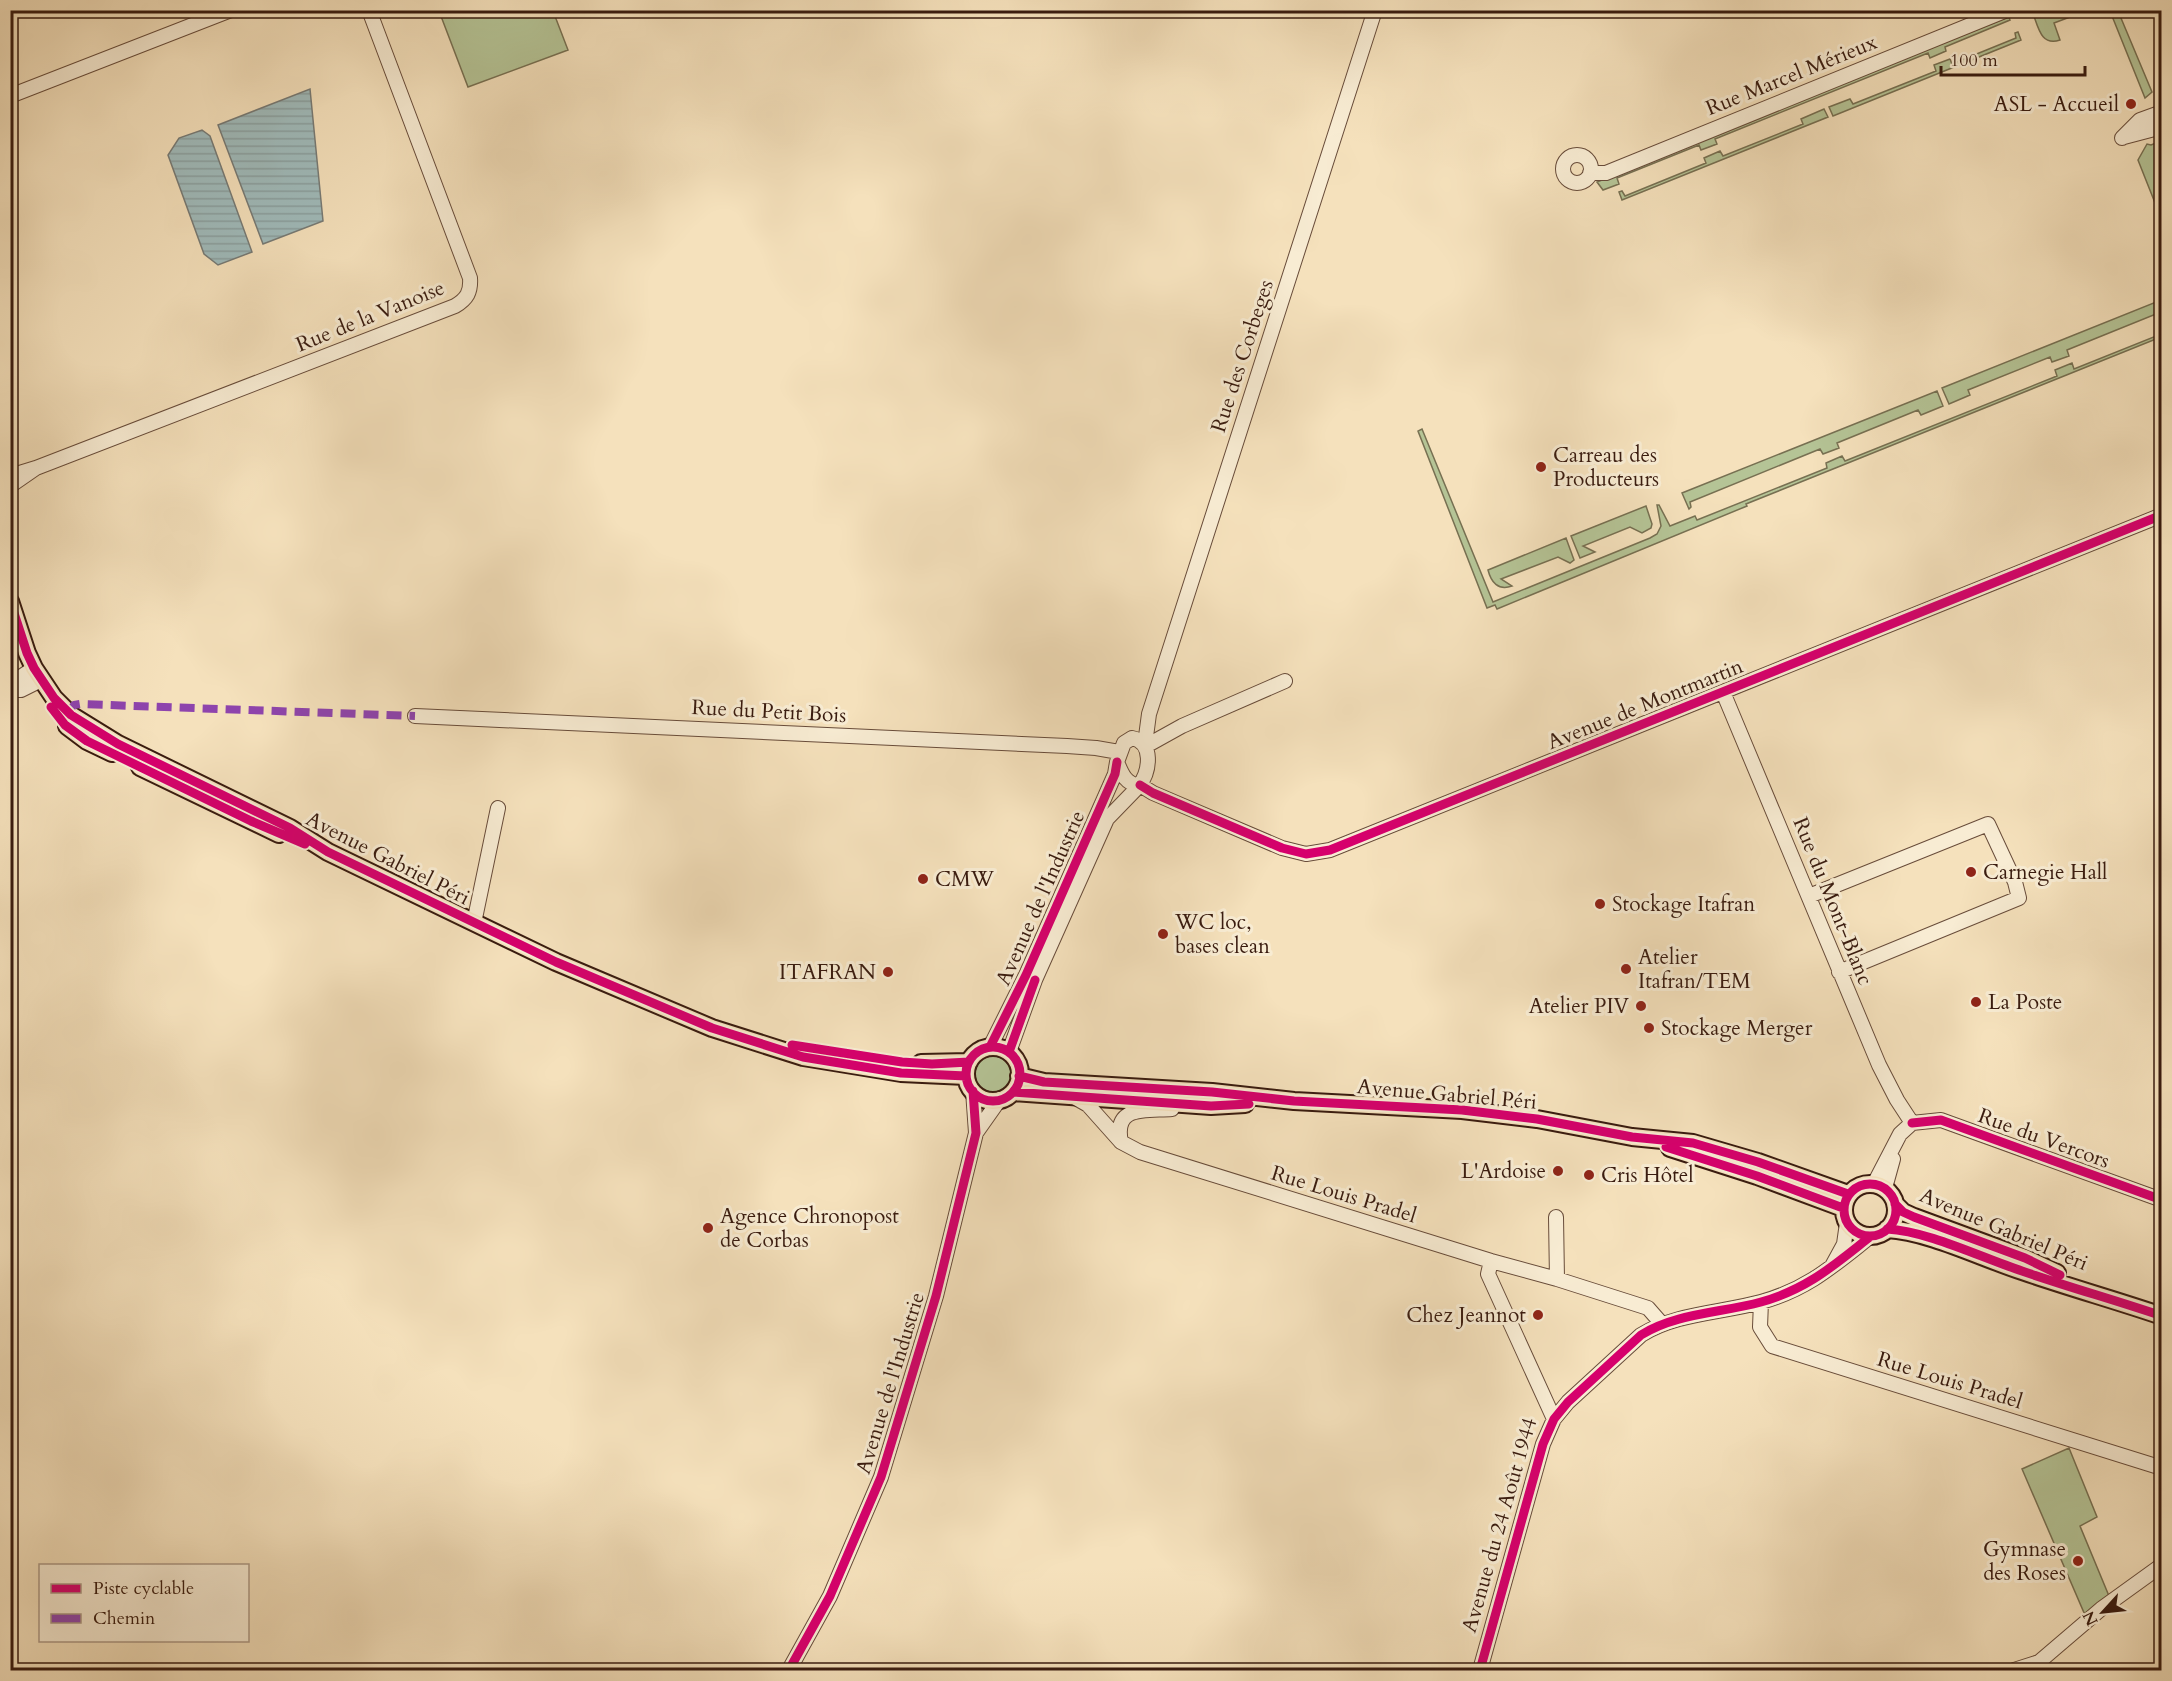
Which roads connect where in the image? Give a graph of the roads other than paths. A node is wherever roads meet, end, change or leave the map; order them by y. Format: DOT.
graph roads {
  1 [pos="231,10"];
  2 [pos="369,10"];
  3 [pos="1375,10"];
  4 [pos="2007,10"];
  5 [pos="10,96"];
  6 [pos="2162,112"];
  7 [pos="2162,127"];
  8 [pos="1590,173"];
  9 [pos="36,468"];
  10 [pos="10,476"];
  11 [pos="10,486"];
  12 [pos="2162,515"];
  13 [pos="10,600"];
  14 [pos="10,635"];
  15 [pos="34,676"];
  16 [pos="10,681"];
  17 [pos="1285,681"];
  18 [pos="10,690"];
  19 [pos="1723,692"];
  20 [pos="1149,714"];
  21 [pos="415,716"];
  22 [pos="1132,738"];
  23 [pos="1145,745"];
  24 [pos="1118,757"];
  25 [pos="1140,786"];
  26 [pos="498,808"];
  27 [pos="1809,896"];
  28 [pos="474,923"];
  29 [pos="1839,972"];
  30 [pos="990,1047"];
  31 [pos="1009,1052"];
  32 [pos="969,1076"];
  33 [pos="1011,1089"];
  34 [pos="1071,1095"];
  35 [pos="1294,1101"];
  36 [pos="1211,1106"];
  37 [pos="1912,1122"];
  38 [pos="976,1133"];
  39 [pos="1121,1142"];
  40 [pos="1879,1186"];
  41 [pos="2162,1200"];
  42 [pos="1895,1204"];
  43 [pos="1846,1209"];
  44 [pos="1556,1217"];
  45 [pos="1887,1229"];
  46 [pos="1871,1236"];
  47 [pos="1491,1261"];
  48 [pos="1831,1268"];
  49 [pos="1557,1279"];
  50 [pos="2098,1294"];
  51 [pos="1761,1302"];
  52 [pos="2162,1316"];
  53 [pos="1662,1324"];
  54 [pos="1554,1419"];
  55 [pos="2162,1468"];
  56 [pos="2162,1564"];
  57 [pos="789,1671"];
  58 [pos="1480,1671"];
  59 [pos="2014,1671"];
  1 -- 5 [label="street"];
  2 -- 9 [label="street, Rue de la Vanoise"];
  3 -- 20 [label="street, Rue des Corbeges"];
  4 -- 8 [label="street, Rue Marcel Mérieux"];
  6 -- 7 [label="street"];
  9 -- 10 [label="street, Rue de la Vanoise"];
  9 -- 11 [label="street, Rue de la Vanoise"];
  12 -- 19 [label="street, Avenue de Montmartin"];
  13 -- 15 [label="main road"];
  14 -- 15 [label="main road"];
  15 -- 16 [label="street"];
  15 -- 18 [label="street"];
  15 -- 28 [label="main road, Avenue Gabriel Péri"];
  17 -- 23 [label="street"];
  19 -- 25 [label="street, Avenue de Montmartin"];
  19 -- 27 [label="street, Rue du Mont-Blanc"];
  20 -- 22 [label="street, Rue des Corbeges"];
  20 -- 23 [label="street, Rue des Corbeges"];
  21 -- 24 [label="street, Rue du Petit Bois"];
  22 -- 23 [label="street"];
  22 -- 24 [label="street, Rue des Corbeges"];
  23 -- 25 [label="street, Rue des Corbeges"];
  24 -- 25 [label="street, Avenue de Montmartin"];
  24 -- 30 [label="street, Avenue de l'Industrie"];
  25 -- 31 [label="street, Avenue de l'Industrie"];
  26 -- 28 [label="street"];
  27 -- 29 [label="street, Rue du Mont-Blanc"];
  27 -- 29 [label="street"];
  28 -- 32 [label="main road, Avenue Gabriel Péri"];
  29 -- 37 [label="street, Rue du Mont-Blanc"];
  30 -- 31 [label="main road"];
  30 -- 32 [label="main road"];
  31 -- 33 [label="main road"];
  32 -- 33 [label="main road"];
  32 -- 38 [label="street, Avenue de l'Industrie"];
  33 -- 34 [label="main road, Avenue Gabriel Péri"];
  33 -- 35 [label="main road, Avenue Gabriel Péri"];
  33 -- 38 [label="street, Avenue de l'Industrie"];
  34 -- 36 [label="main road, Avenue Gabriel Péri"];
  34 -- 39 [label="street, Rue Louis Pradel"];
  35 -- 36 [label="main road, Avenue Gabriel Péri"];
  35 -- 43 [label="main road, Avenue Gabriel Péri"];
  36 -- 39 [label="street"];
  37 -- 40 [label="street"];
  37 -- 41 [label="street, Rue du Vercors"];
  38 -- 57 [label="street, Avenue de l'Industrie"];
  39 -- 47 [label="street, Rue Louis Pradel"];
  40 -- 42 [label="main road"];
  40 -- 43 [label="main road"];
  42 -- 45 [label="main road"];
  42 -- 50 [label="main road, Avenue Gabriel Péri"];
  43 -- 46 [label="main road"];
  43 -- 48 [label="street"];
  44 -- 49 [label="street"];
  45 -- 46 [label="main road"];
  45 -- 50 [label="main road, Avenue Gabriel Péri"];
  46 -- 48 [label="street"];
  47 -- 49 [label="street, Rue Louis Pradel"];
  47 -- 54 [label="street, Avenue du 24 Août 1944"];
  48 -- 51 [label="street"];
  49 -- 53 [label="street, Rue Louis Pradel"];
  50 -- 52 [label="main road, Avenue Gabriel Péri"];
  51 -- 53 [label="street"];
  51 -- 55 [label="street, Rue Louis Pradel"];
  53 -- 54 [label="street"];
  54 -- 58 [label="street, Avenue du 24 Août 1944"];
  56 -- 59 [label="street"];
}
